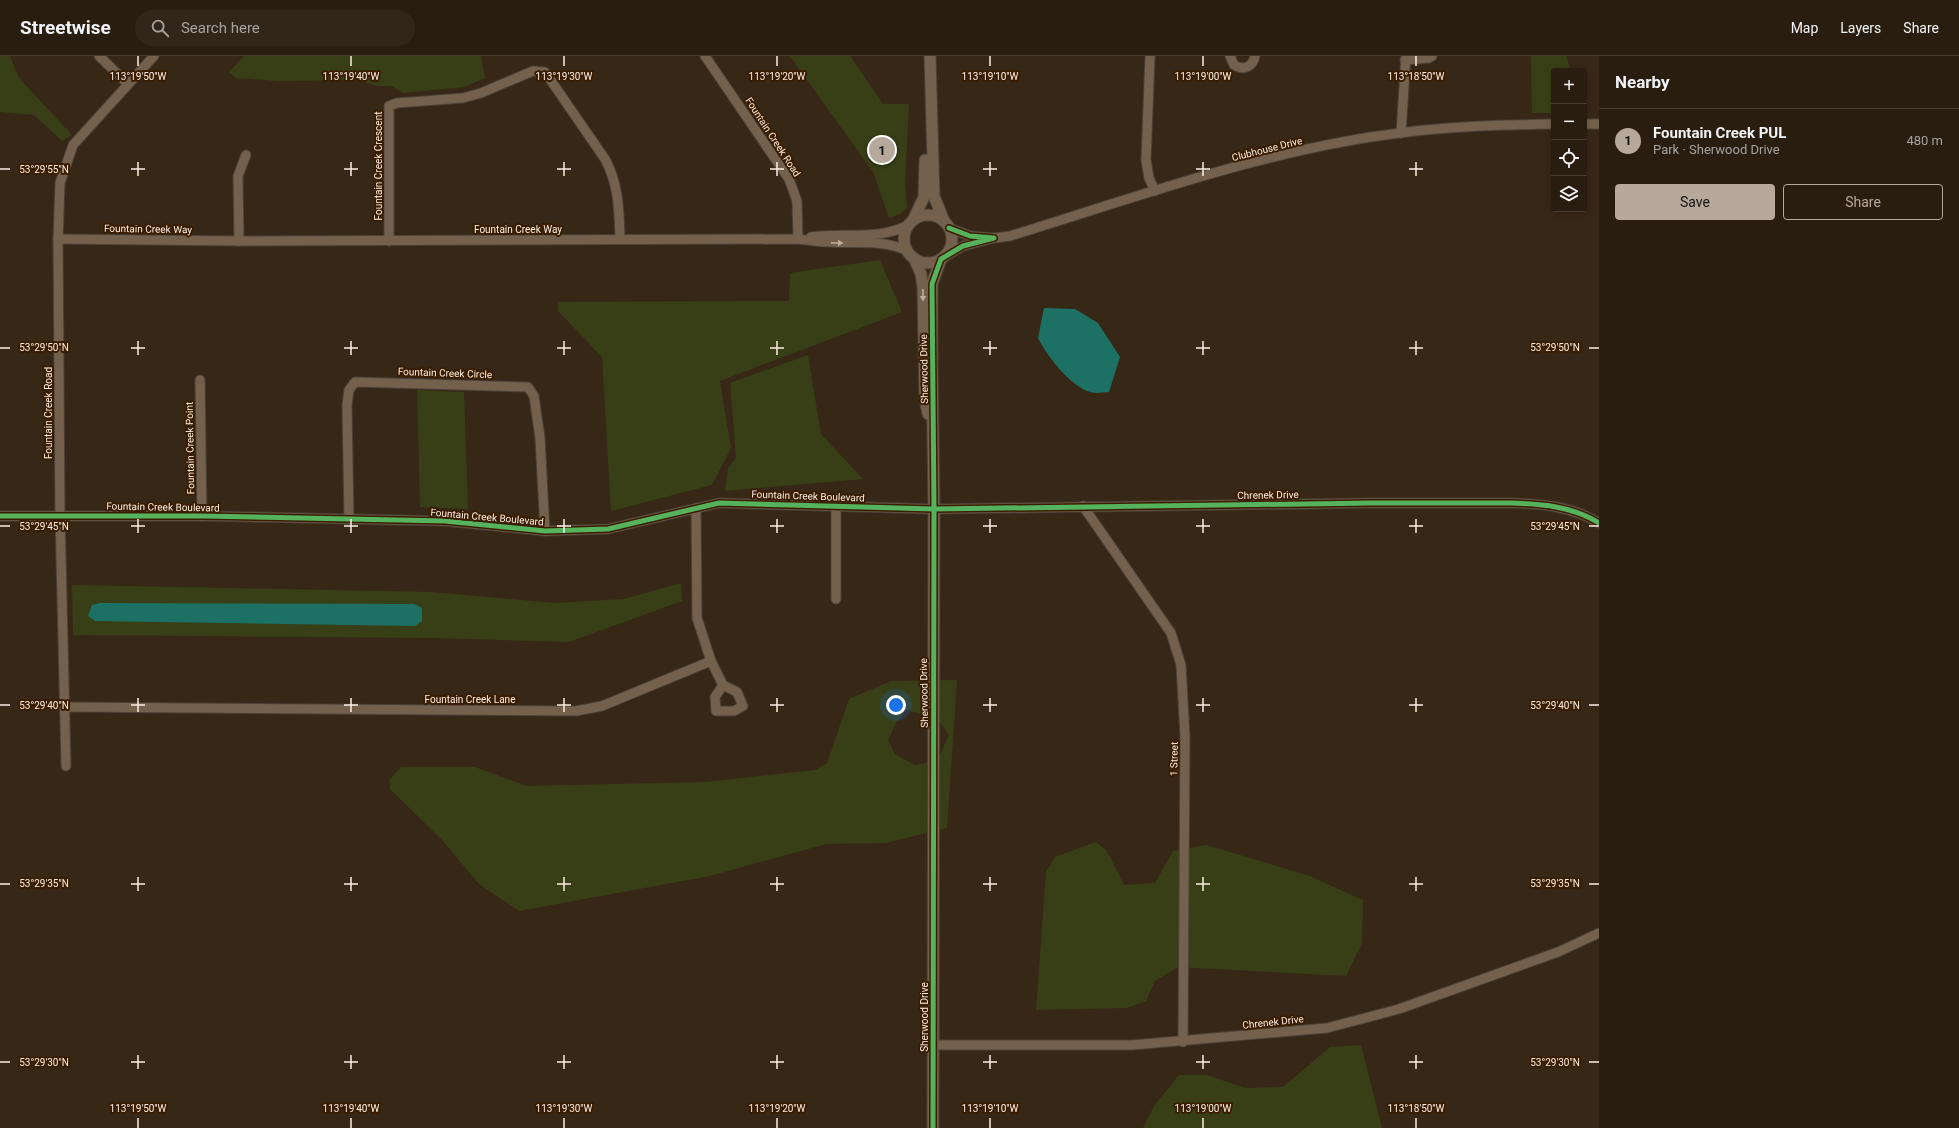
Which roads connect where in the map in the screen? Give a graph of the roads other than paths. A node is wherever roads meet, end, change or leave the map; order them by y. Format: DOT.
graph roads {
  1 [pos="99,56"];
  2 [pos="154,56"];
  3 [pos="705,56"];
  4 [pos="929,56"];
  5 [pos="1150,56"];
  6 [pos="1230,56"];
  7 [pos="1255,56"];
  8 [pos="1432,56"];
  9 [pos="1406,58"];
  10 [pos="128,84"];
  11 [pos="1551,124"];
  12 [pos="1587,124"];
  13 [pos="1599,124"];
  14 [pos="1401,133"];
  15 [pos="246,155"];
  16 [pos="1155,191"];
  17 [pos="911,222"];
  18 [pos="946,224"];
  19 [pos="994,238"];
  20 [pos="58,239"];
  21 [pos="620,239"];
  22 [pos="798,239"];
  23 [pos="239,241"];
  24 [pos="389,241"];
  25 [pos="911,254"];
  26 [pos="940,259"];
  27 [pos="200,380"];
  28 [pos="934,434"];
  29 [pos="836,506"];
  30 [pos="1083,506"];
  31 [pos="696,508"];
  32 [pos="934,509"];
  33 [pos="60,515"];
  34 [pos="0,516"];
  35 [pos="202,516"];
  36 [pos="349,519"];
  37 [pos="1599,523"];
  38 [pos="545,531"];
  39 [pos="836,599"];
  40 [pos="711,661"];
  41 [pos="723,686"];
  42 [pos="64,707"];
  43 [pos="66,766"];
  44 [pos="1599,933"];
  45 [pos="1183,1042"];
  46 [pos="933,1045"];
  47 [pos="933,1128"];
  1 -- 10 [label="street"];
  2 -- 10 [label="street, Fountain Creek Road"];
  3 -- 22 [label="street, Fountain Creek Road"];
  4 -- 17 [label="street"];
  4 -- 18 [label="street"];
  5 -- 16 [label="street"];
  6 -- 7 [label="street"];
  8 -- 9 [label="street"];
  9 -- 14 [label="street"];
  10 -- 20 [label="street, Fountain Creek Road"];
  11 -- 14 [label="street, Clubhouse Drive"];
  12 -- 13 [label="street"];
  14 -- 16 [label="street, Clubhouse Drive"];
  15 -- 23 [label="street"];
  16 -- 19 [label="street, Clubhouse Drive"];
  17 -- 18 [label="street"];
  17 -- 22 [label="street, Fountain Creek Way"];
  17 -- 25 [label="street"];
  18 -- 19 [label="street, Clubhouse Drive"];
  18 -- 26 [label="street"];
  19 -- 26 [label="street, Clubhouse Drive"];
  20 -- 23 [label="street, Fountain Creek Way"];
  20 -- 33 [label="street, Fountain Creek Road"];
  21 -- 22 [label="street, Fountain Creek Way"];
  21 -- 24 [label="street, Fountain Creek Way"];
  21 -- 24 [label="street, Fountain Creek Crescent"];
  22 -- 25 [label="street, Fountain Creek Way, one-way"];
  23 -- 24 [label="street, Fountain Creek Way"];
  25 -- 26 [label="street"];
  25 -- 28 [label="street, Sherwood Drive, one-way"];
  26 -- 28 [label="street, Sherwood Drive"];
  27 -- 35 [label="street, Fountain Creek Point"];
  28 -- 32 [label="street, Sherwood Drive"];
  29 -- 31 [label="street, Fountain Creek Boulevard"];
  29 -- 32 [label="street, Fountain Creek Boulevard"];
  29 -- 39 [label="street"];
  30 -- 32 [label="street, Chrenek Drive"];
  30 -- 37 [label="street, Chrenek Drive"];
  30 -- 45 [label="street, 1 Street"];
  31 -- 38 [label="street, Fountain Creek Boulevard"];
  31 -- 40 [label="street"];
  32 -- 46 [label="street, Sherwood Drive"];
  33 -- 34 [label="street, Fountain Creek Boulevard"];
  33 -- 35 [label="street, Fountain Creek Boulevard"];
  33 -- 42 [label="street, Fountain Creek Road"];
  35 -- 36 [label="street, Fountain Creek Boulevard"];
  36 -- 38 [label="street, Fountain Creek Boulevard"];
  36 -- 38 [label="street, Fountain Creek Circle"];
  40 -- 41 [label="street"];
  40 -- 42 [label="street, Fountain Creek Lane"];
  42 -- 43 [label="street, Fountain Creek Road"];
  44 -- 45 [label="street, Chrenek Drive"];
  45 -- 46 [label="street, Chrenek Drive"];
  46 -- 47 [label="street, Sherwood Drive"];
}
